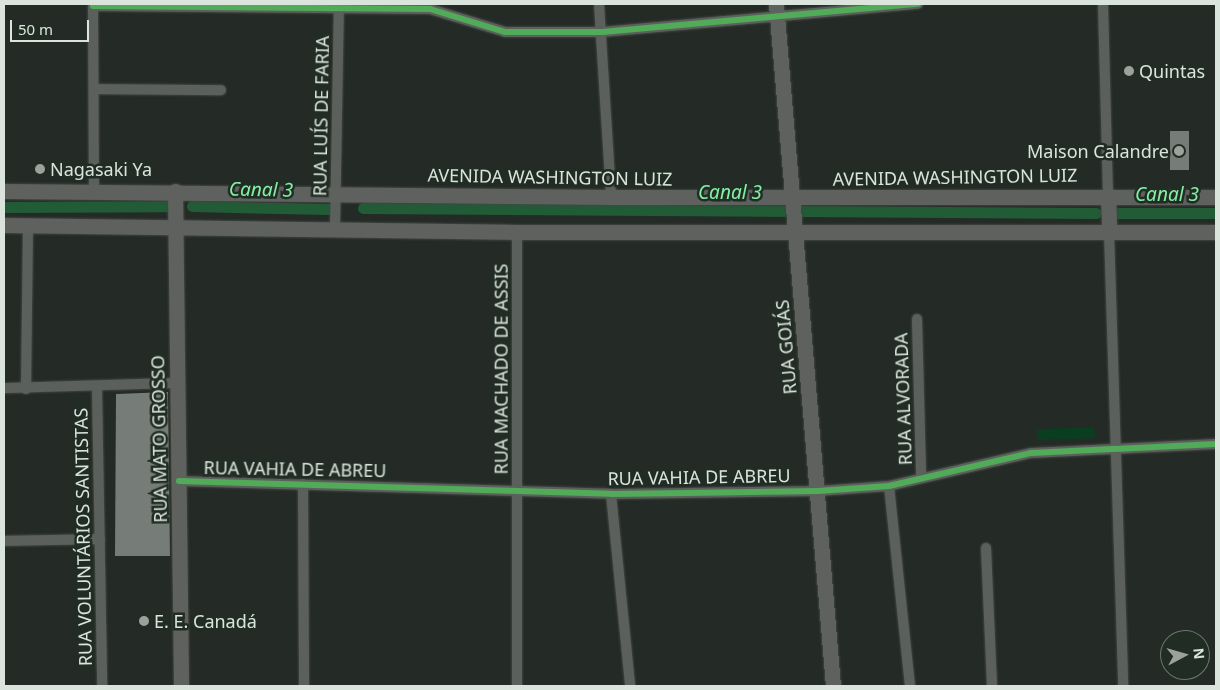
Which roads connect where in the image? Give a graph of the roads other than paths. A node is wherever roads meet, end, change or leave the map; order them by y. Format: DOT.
graph roads {
  1 [pos="599,4"];
  2 [pos="918,4"];
  3 [pos="1102,4"];
  4 [pos="93,5"];
  5 [pos="212,5"];
  6 [pos="339,6"];
  7 [pos="776,10"];
  8 [pos="602,32"];
  9 [pos="94,89"];
  10 [pos="221,90"];
  11 [pos="94,190"];
  12 [pos="4,191"];
  13 [pos="180,191"];
  14 [pos="335,193"];
  15 [pos="1216,197"];
  16 [pos="611,198"];
  17 [pos="1108,198"];
  18 [pos="790,202"];
  19 [pos="4,225"];
  20 [pos="28,225"];
  21 [pos="1108,226"];
  22 [pos="179,227"];
  23 [pos="794,228"];
  24 [pos="335,229"];
  25 [pos="517,232"];
  26 [pos="1216,232"];
  27 [pos="917,319"];
  28 [pos="176,383"];
  29 [pos="4,388"];
  30 [pos="97,388"];
  31 [pos="26,389"];
  32 [pos="1216,444"];
  33 [pos="1116,448"];
  34 [pos="921,478"];
  35 [pos="179,481"];
  36 [pos="303,484"];
  37 [pos="889,486"];
  38 [pos="517,490"];
  39 [pos="818,490"];
  40 [pos="611,494"];
  41 [pos="100,539"];
  42 [pos="4,541"];
  43 [pos="986,548"];
  44 [pos="102,686"];
  45 [pos="181,686"];
  46 [pos="304,686"];
  47 [pos="517,686"];
  48 [pos="630,686"];
  49 [pos="834,686"];
  50 [pos="910,686"];
  51 [pos="992,686"];
  52 [pos="1123,686"];
  1 -- 8 [label="street"];
  2 -- 7 [label="street"];
  3 -- 17 [label="street"];
  4 -- 5 [label="street"];
  4 -- 9 [label="street"];
  5 -- 6 [label="street"];
  6 -- 8 [label="street"];
  6 -- 14 [label="street, RUA LUÍS DE FARIA"];
  7 -- 8 [label="street"];
  7 -- 18 [label="main road, RUA GOIÁS"];
  8 -- 16 [label="street"];
  9 -- 10 [label="street"];
  9 -- 11 [label="street"];
  11 -- 12 [label="main road, AVENIDA WASHINGTON LUIZ"];
  11 -- 13 [label="main road, AVENIDA WASHINGTON LUIZ"];
  13 -- 14 [label="main road, AVENIDA WASHINGTON LUIZ"];
  13 -- 22 [label="main road, RUA MATO GROSSO"];
  14 -- 16 [label="main road, AVENIDA WASHINGTON LUIZ"];
  14 -- 24 [label="street, RUA LUÍS DE FARIA"];
  15 -- 17 [label="main road, AVENIDA WASHINGTON LUIZ"];
  16 -- 18 [label="main road, AVENIDA WASHINGTON LUIZ"];
  17 -- 18 [label="main road, AVENIDA WASHINGTON LUIZ"];
  17 -- 21 [label="main road"];
  18 -- 23 [label="main road, RUA GOIÁS"];
  19 -- 20 [label="main road"];
  20 -- 22 [label="main road"];
  20 -- 31 [label="street"];
  21 -- 23 [label="main road"];
  21 -- 26 [label="main road"];
  21 -- 33 [label="street"];
  22 -- 24 [label="main road"];
  22 -- 28 [label="main road, RUA MATO GROSSO"];
  23 -- 25 [label="main road"];
  23 -- 39 [label="main road, RUA GOIÁS"];
  24 -- 25 [label="main road"];
  25 -- 38 [label="street, RUA MACHADO DE ASSIS"];
  27 -- 34 [label="street, RUA ALVORADA"];
  28 -- 30 [label="street"];
  28 -- 35 [label="main road, RUA MATO GROSSO"];
  29 -- 31 [label="street"];
  30 -- 31 [label="street"];
  30 -- 41 [label="street, RUA VOLUNTÁRIOS SANTISTAS"];
  32 -- 33 [label="street, RUA VAHIA DE ABREU"];
  33 -- 34 [label="street, RUA VAHIA DE ABREU"];
  33 -- 52 [label="street"];
  34 -- 37 [label="street, RUA VAHIA DE ABREU"];
  35 -- 36 [label="street, RUA VAHIA DE ABREU"];
  35 -- 45 [label="main road, RUA MATO GROSSO"];
  36 -- 38 [label="street, RUA VAHIA DE ABREU"];
  36 -- 46 [label="street"];
  37 -- 39 [label="street, RUA VAHIA DE ABREU"];
  37 -- 50 [label="street"];
  38 -- 40 [label="street, RUA VAHIA DE ABREU"];
  38 -- 47 [label="street, RUA MACHADO DE ASSIS"];
  39 -- 40 [label="street, RUA VAHIA DE ABREU"];
  39 -- 49 [label="main road, RUA GOIÁS"];
  40 -- 48 [label="street"];
  41 -- 42 [label="street"];
  41 -- 44 [label="street, RUA VOLUNTÁRIOS SANTISTAS"];
  43 -- 51 [label="street"];
}
